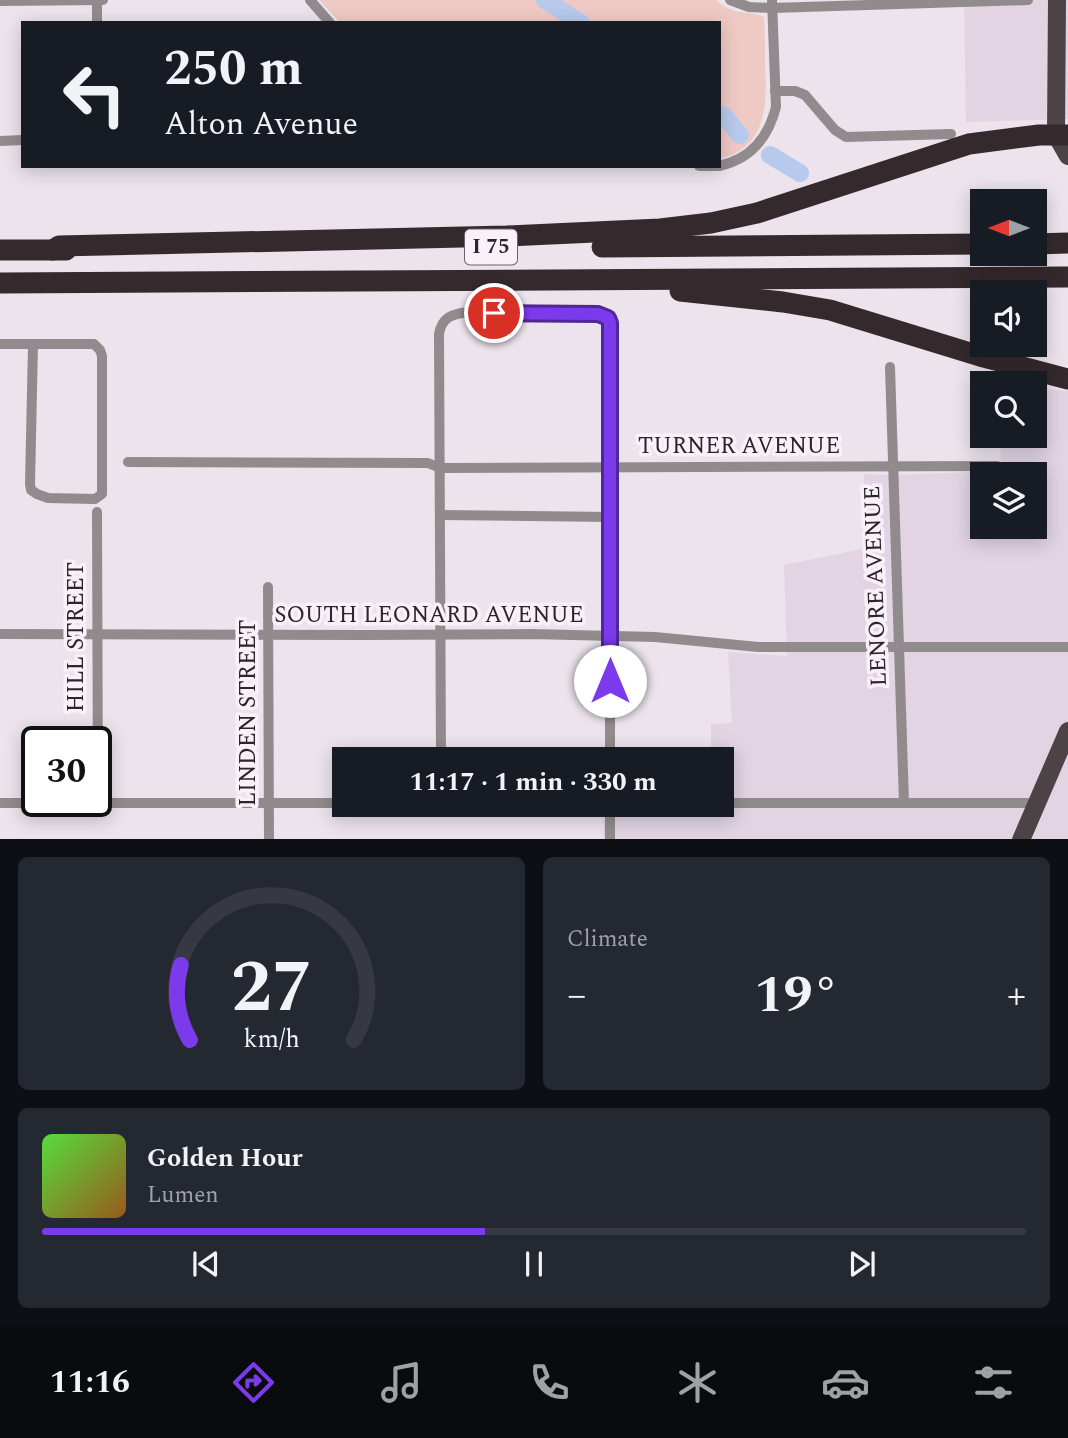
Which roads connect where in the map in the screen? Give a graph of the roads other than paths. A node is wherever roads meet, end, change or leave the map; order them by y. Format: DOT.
graph roads {
  1 [pos="99,0"];
  2 [pos="310,0"];
  3 [pos="730,0"];
  4 [pos="1028,0"];
  5 [pos="1057,0"];
  6 [pos="0,1"];
  7 [pos="772,4"];
  8 [pos="97,21"];
  9 [pos="328,21"];
  10 [pos="775,91"];
  11 [pos="951,134"];
  12 [pos="1062,135"];
  13 [pos="21,140"];
  14 [pos="0,141"];
  15 [pos="1068,156"];
  16 [pos="721,166"];
  17 [pos="1068,243"];
  18 [pos="970,244"];
  19 [pos="1047,244"];
  20 [pos="0,250"];
  21 [pos="53,250"];
  22 [pos="1068,277"];
  23 [pos="381,281"];
  24 [pos="0,283"];
  25 [pos="0,344"];
  26 [pos="33,345"];
  27 [pos="890,367"];
  28 [pos="1068,379"];
  29 [pos="128,462"];
  30 [pos="970,466"];
  31 [pos="610,467"];
  32 [pos="893,467"];
  33 [pos="440,468"];
  34 [pos="97,512"];
  35 [pos="440,515"];
  36 [pos="610,517"];
  37 [pos="268,587"];
  38 [pos="0,634"];
  39 [pos="440,634"];
  40 [pos="97,635"];
  41 [pos="269,635"];
  42 [pos="610,636"];
  43 [pos="1068,647"];
  44 [pos="899,648"];
  45 [pos="98,726"];
  46 [pos="1068,731"];
  47 [pos="441,747"];
  48 [pos="610,747"];
  49 [pos="0,803"];
  50 [pos="21,803"];
  51 [pos="112,803"];
  52 [pos="269,803"];
  53 [pos="332,803"];
  54 [pos="734,803"];
  55 [pos="904,803"];
  56 [pos="1038,803"];
  57 [pos="610,817"];
  58 [pos="269,839"];
  59 [pos="610,839"];
  60 [pos="1021,839"];
  1 -- 6 [label="street"];
  1 -- 8 [label="street"];
  2 -- 9 [label="street"];
  3 -- 7 [label="street"];
  4 -- 7 [label="street"];
  5 -- 12 [label="main road"];
  7 -- 10 [label="street"];
  10 -- 11 [label="street"];
  10 -- 16 [label="street"];
  12 -- 15 [label="main road"];
  12 -- 21 [label="highway"];
  13 -- 14 [label="street"];
  17 -- 19 [label="highway"];
  18 -- 21 [label="highway, I 75"];
  20 -- 21 [label="highway, I 75"];
  22 -- 23 [label="highway, I 75"];
  23 -- 24 [label="highway, I 75"];
  23 -- 28 [label="highway"];
  25 -- 26 [label="street"];
  26 -- 26 [label="street"];
  27 -- 32 [label="street, LENORE AVENUE"];
  29 -- 33 [label="street, TURNER AVENUE"];
  30 -- 32 [label="street, TURNER AVENUE"];
  31 -- 32 [label="street, TURNER AVENUE"];
  31 -- 33 [label="street, TURNER AVENUE"];
  31 -- 33 [label="street"];
  31 -- 36 [label="street"];
  32 -- 44 [label="street, LENORE AVENUE"];
  33 -- 35 [label="street"];
  34 -- 40 [label="street, HILL STREET"];
  35 -- 36 [label="street"];
  35 -- 39 [label="street"];
  36 -- 42 [label="street"];
  37 -- 41 [label="street, LINDEN STREET"];
  38 -- 40 [label="street, SOUTH LEONARD AVENUE"];
  39 -- 41 [label="street, SOUTH LEONARD AVENUE"];
  39 -- 42 [label="street, SOUTH LEONARD AVENUE"];
  39 -- 47 [label="street"];
  40 -- 41 [label="street, SOUTH LEONARD AVENUE"];
  40 -- 45 [label="street, HILL STREET"];
  41 -- 52 [label="street, LINDEN STREET"];
  42 -- 44 [label="street, SOUTH LEONARD AVENUE"];
  42 -- 48 [label="street"];
  43 -- 44 [label="street, SOUTH LEONARD AVENUE"];
  44 -- 55 [label="street, LENORE AVENUE"];
  46 -- 56 [label="main road"];
  49 -- 50 [label="street"];
  51 -- 52 [label="street"];
  52 -- 53 [label="street"];
  52 -- 58 [label="street, LINDEN STREET"];
  54 -- 55 [label="street"];
  55 -- 56 [label="street"];
  56 -- 60 [label="main road"];
  57 -- 59 [label="street"];
}
